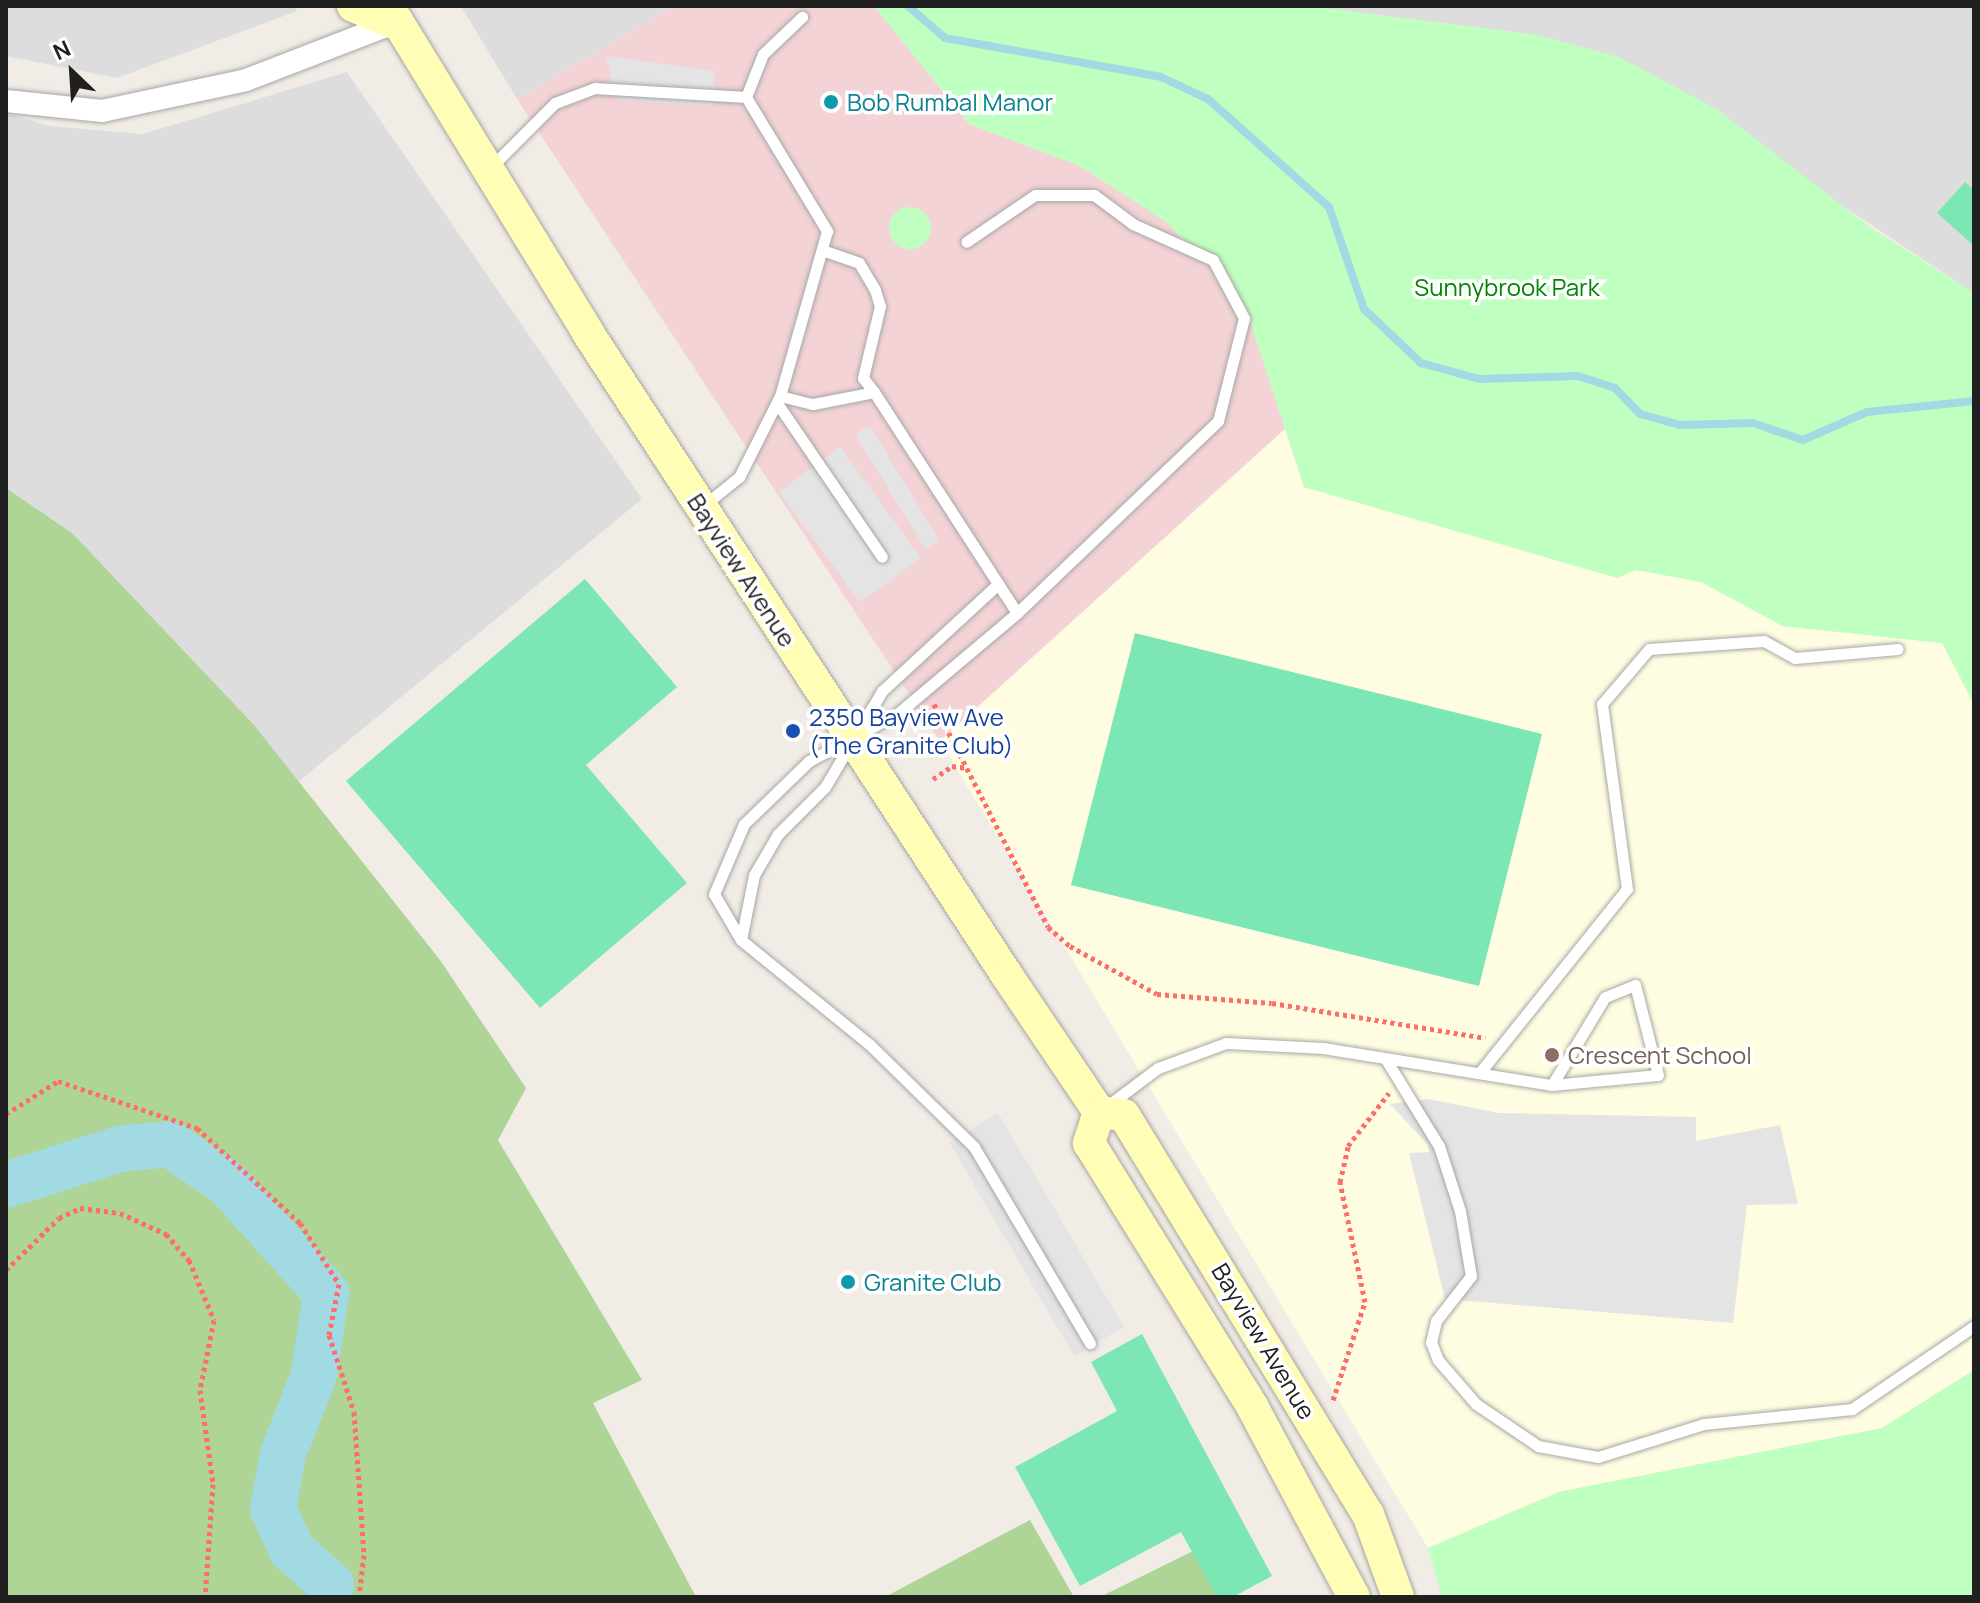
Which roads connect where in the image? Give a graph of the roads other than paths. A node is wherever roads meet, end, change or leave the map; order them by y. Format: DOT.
graph roads {
  1 [pos="353,6"];
  2 [pos="391,14"];
  3 [pos="802,17"];
  4 [pos="746,97"];
  5 [pos="6,101"];
  6 [pos="487,171"];
  7 [pos="966,242"];
  8 [pos="822,250"];
  9 [pos="874,392"];
  10 [pos="778,399"];
  11 [pos="700,508"];
  12 [pos="882,557"];
  13 [pos="998,584"];
  14 [pos="1017,613"];
  15 [pos="1898,649"];
  16 [pos="853,739"];
  17 [pos="741,940"];
  18 [pos="1385,1058"];
  19 [pos="1481,1071"];
  20 [pos="1552,1085"];
  21 [pos="1099,1112"];
  22 [pos="1974,1326"];
  23 [pos="1090,1343"];
  24 [pos="1354,1597"];
  25 [pos="1398,1597"];
  1 -- 2 [label="main road"];
  2 -- 5 [label="street"];
  2 -- 6 [label="main road, Bayview Avenue"];
  3 -- 4 [label="lane"];
  4 -- 6 [label="lane"];
  4 -- 8 [label="lane"];
  6 -- 11 [label="main road, Bayview Avenue"];
  7 -- 14 [label="lane"];
  8 -- 9 [label="lane"];
  8 -- 10 [label="lane"];
  9 -- 10 [label="lane"];
  9 -- 13 [label="lane"];
  10 -- 11 [label="lane"];
  10 -- 12 [label="lane"];
  11 -- 16 [label="main road, Bayview Avenue"];
  13 -- 14 [label="lane"];
  13 -- 16 [label="lane"];
  14 -- 16 [label="lane"];
  15 -- 19 [label="lane"];
  16 -- 17 [label="lane"];
  16 -- 17 [label="lane"];
  16 -- 21 [label="main road, Bayview Avenue"];
  17 -- 23 [label="lane"];
  18 -- 19 [label="lane"];
  18 -- 21 [label="lane"];
  18 -- 22 [label="lane"];
  19 -- 20 [label="lane"];
  20 -- 20 [label="lane"];
  21 -- 24 [label="main road, Bayview Avenue"];
  21 -- 25 [label="main road, Bayview Avenue"];
}
